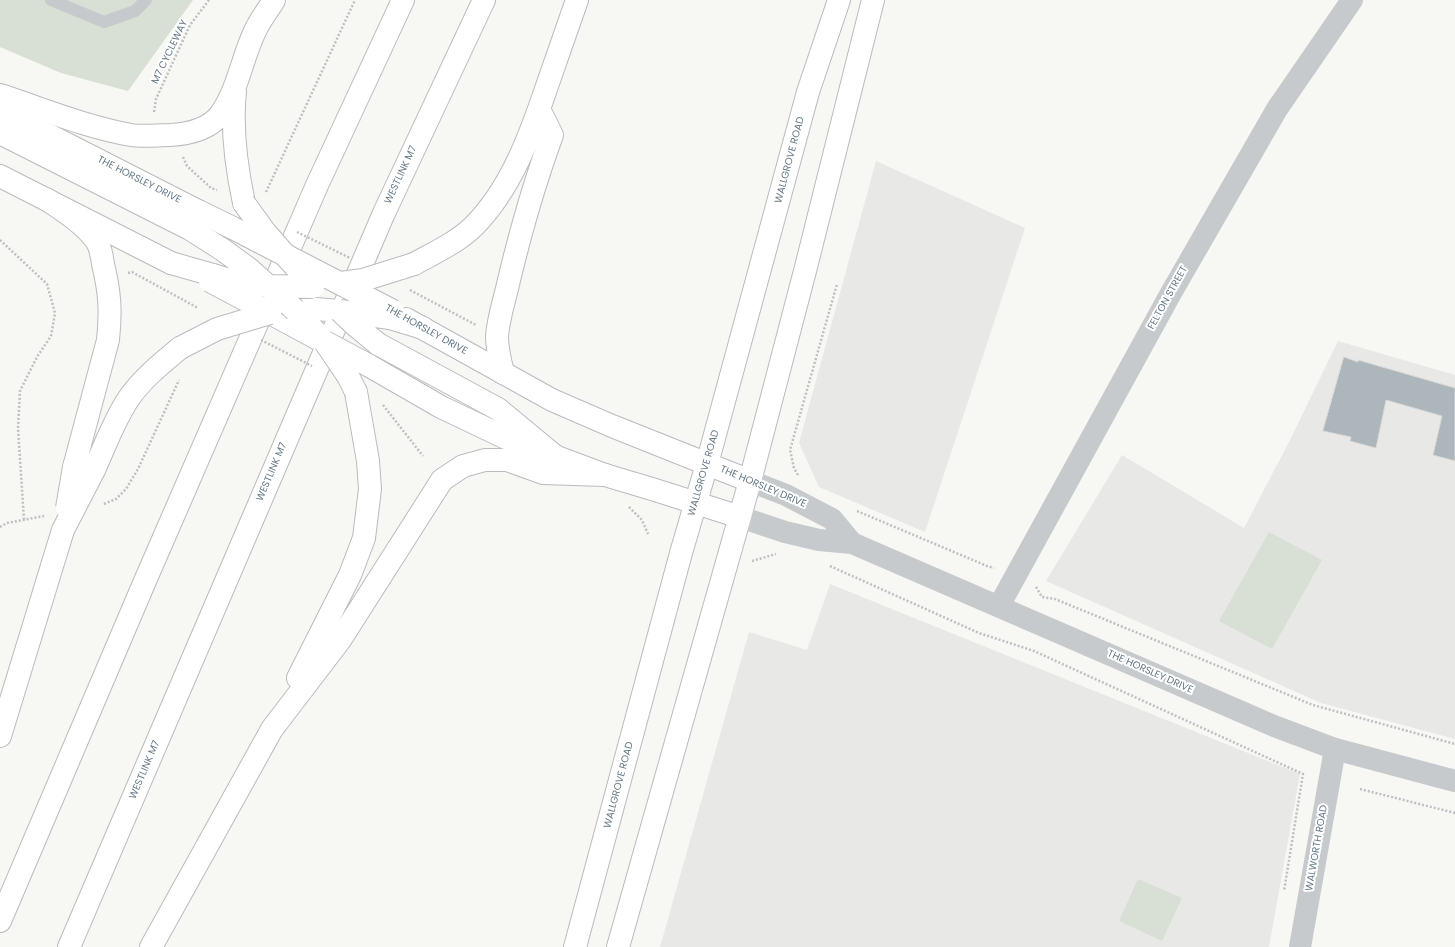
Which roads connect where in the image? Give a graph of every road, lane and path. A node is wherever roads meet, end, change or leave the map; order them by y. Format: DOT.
graph roads {
  1 [pos="51,0"];
  2 [pos="146,0"];
  3 [pos="209,0"];
  4 [pos="274,0"];
  5 [pos="403,0"];
  6 [pos="484,0"];
  7 [pos="577,0"];
  8 [pos="839,0"];
  9 [pos="873,0"];
  10 [pos="1352,0"];
  11 [pos="236,84"];
  12 [pos="0,94"];
  13 [pos="539,109"];
  14 [pos="0,110"];
  15 [pos="154,114"];
  16 [pos="0,133"];
  17 [pos="186,166"];
  18 [pos="0,176"];
  19 [pos="218,190"];
  20 [pos="46,199"];
  21 [pos="296,232"];
  22 [pos="0,240"];
  23 [pos="285,255"];
  24 [pos="356,261"];
  25 [pos="132,272"];
  26 [pos="211,278"];
  27 [pos="341,283"];
  28 [pos="837,284"];
  29 [pos="268,286"];
  30 [pos="313,287"];
  31 [pos="404,287"];
  32 [pos="198,308"];
  33 [pos="295,310"];
  34 [pos="340,311"];
  35 [pos="270,313"];
  36 [pos="391,314"];
  37 [pos="480,328"];
  38 [pos="257,338"];
  39 [pos="325,342"];
  40 [pos="313,366"];
  41 [pos="503,373"];
  42 [pos="379,400"];
  43 [pos="424,456"];
  44 [pos="556,457"];
  45 [pos="708,464"];
  46 [pos="84,469"];
  47 [pos="605,475"];
  48 [pos="750,481"];
  49 [pos="802,481"];
  50 [pos="696,503"];
  51 [pos="851,509"];
  52 [pos="740,517"];
  53 [pos="0,527"];
  54 [pos="852,543"];
  55 [pos="778,554"];
  56 [pos="750,561"];
  57 [pos="827,564"];
  58 [pos="995,568"];
  59 [pos="1031,583"];
  60 [pos="999,606"];
  61 [pos="272,729"];
  62 [pos="0,736"];
  63 [pos="1455,744"];
  64 [pos="1334,750"];
  65 [pos="1455,781"];
  66 [pos="1360,789"];
  67 [pos="1455,813"];
  68 [pos="1284,892"];
  69 [pos="0,921"];
  70 [pos="69,947"];
  71 [pos="151,947"];
  72 [pos="575,947"];
  73 [pos="618,947"];
  74 [pos="1300,947"];
  1 -- 2 [label="lane"];
  3 -- 15 [label="path, M7 CYCLEWAY"];
  4 -- 11 [label="main road"];
  5 -- 69 [label="main road"];
  6 -- 70 [label="main road, WESTLINK M7"];
  7 -- 13 [label="main road"];
  8 -- 45 [label="main road, WALLGROVE ROAD"];
  9 -- 48 [label="main road"];
  10 -- 60 [label="street, FELTON STREET"];
  11 -- 12 [label="main road"];
  11 -- 23 [label="main road, bridge"];
  13 -- 27 [label="main road, bridge"];
  13 -- 41 [label="main road"];
  14 -- 23 [label="main road, THE HORSLEY DRIVE, bridge"];
  16 -- 29 [label="main road, bridge"];
  17 -- 19 [label="path"];
  18 -- 20 [label="main road"];
  20 -- 26 [label="main road"];
  20 -- 46 [label="main road"];
  21 -- 24 [label="path, bridge"];
  22 -- 53 [label="path"];
  23 -- 27 [label="main road, THE HORSLEY DRIVE, bridge"];
  23 -- 30 [label="main road, bridge"];
  25 -- 32 [label="path"];
  26 -- 29 [label="main road, bridge"];
  26 -- 35 [label="main road, THE HORSLEY DRIVE, bridge"];
  27 -- 30 [label="main road"];
  27 -- 36 [label="main road, THE HORSLEY DRIVE, bridge"];
  28 -- 49 [label="path"];
  29 -- 30 [label="main road, bridge"];
  29 -- 33 [label="main road, bridge"];
  30 -- 34 [label="main road"];
  31 -- 37 [label="path"];
  33 -- 34 [label="main road"];
  33 -- 35 [label="main road"];
  33 -- 39 [label="main road"];
  34 -- 36 [label="main road, bridge"];
  34 -- 44 [label="main road, bridge"];
  35 -- 39 [label="main road, THE HORSLEY DRIVE"];
  35 -- 46 [label="main road, bridge"];
  36 -- 41 [label="main road, THE HORSLEY DRIVE"];
  38 -- 40 [label="path, bridge"];
  39 -- 44 [label="main road, THE HORSLEY DRIVE, bridge"];
  39 -- 61 [label="main road, bridge"];
  41 -- 45 [label="main road, THE HORSLEY DRIVE"];
  42 -- 43 [label="path"];
  44 -- 47 [label="main road, THE HORSLEY DRIVE"];
  45 -- 48 [label="main road, THE HORSLEY DRIVE"];
  45 -- 50 [label="main road, WALLGROVE ROAD"];
  46 -- 62 [label="main road, bridge"];
  47 -- 50 [label="main road, THE HORSLEY DRIVE"];
  47 -- 61 [label="main road"];
  48 -- 52 [label="main road"];
  48 -- 54 [label="street, THE HORSLEY DRIVE"];
  50 -- 52 [label="main road, THE HORSLEY DRIVE"];
  50 -- 72 [label="main road, WALLGROVE ROAD"];
  51 -- 58 [label="path"];
  52 -- 54 [label="street, THE HORSLEY DRIVE"];
  52 -- 73 [label="main road"];
  54 -- 60 [label="street, THE HORSLEY DRIVE"];
  55 -- 56 [label="path"];
  57 -- 68 [label="path"];
  59 -- 63 [label="path"];
  60 -- 64 [label="street, THE HORSLEY DRIVE"];
  61 -- 71 [label="main road"];
  64 -- 65 [label="street, THE HORSLEY DRIVE"];
  64 -- 74 [label="street, WALWORTH ROAD"];
  66 -- 67 [label="path"];
}
